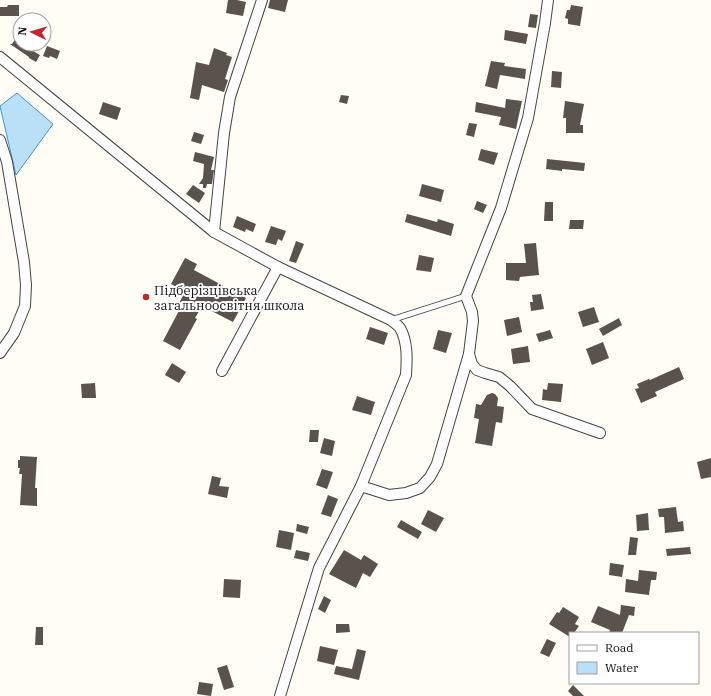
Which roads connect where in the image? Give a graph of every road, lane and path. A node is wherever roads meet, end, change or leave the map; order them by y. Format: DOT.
graph roads {
  1 [pos="262,0"];
  2 [pos="548,0"];
  3 [pos="0,57"];
  4 [pos="0,140"];
  5 [pos="214,232"];
  6 [pos="278,267"];
  7 [pos="466,296"];
  8 [pos="391,320"];
  9 [pos="0,353"];
  10 [pos="469,354"];
  11 [pos="222,371"];
  12 [pos="600,433"];
  13 [pos="361,486"];
  14 [pos="280,696"];
  1 -- 5 [label="street"];
  2 -- 7 [label="street"];
  3 -- 5 [label="street"];
  4 -- 9 [label="street"];
  5 -- 6 [label="street"];
  6 -- 8 [label="street"];
  6 -- 11 [label="street"];
  7 -- 8 [label="lane"];
  7 -- 10 [label="street"];
  8 -- 13 [label="street"];
  10 -- 12 [label="street"];
  10 -- 13 [label="street"];
  13 -- 14 [label="street"];
}
